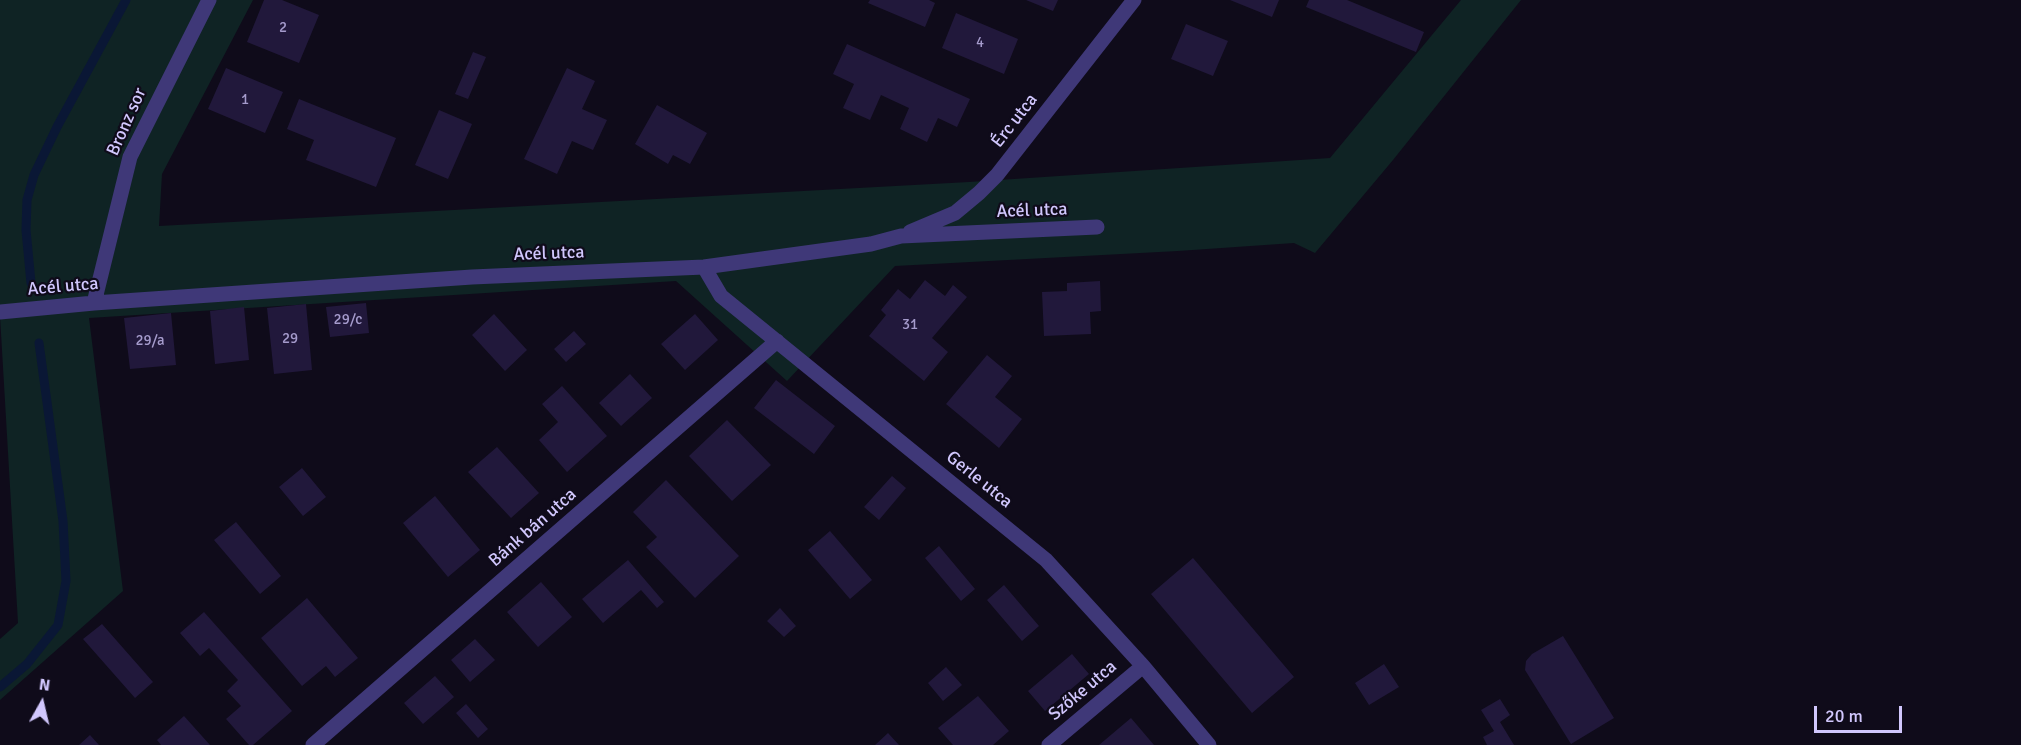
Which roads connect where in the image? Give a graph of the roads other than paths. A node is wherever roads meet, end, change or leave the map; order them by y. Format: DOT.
graph roads {
  1 [pos="209,0"];
  2 [pos="1134,0"];
  3 [pos="1097,227"];
  4 [pos="901,236"];
  5 [pos="704,267"];
  6 [pos="94,303"];
  7 [pos="0,312"];
  8 [pos="777,341"];
  9 [pos="1143,666"];
  10 [pos="314,745"];
  11 [pos="1049,745"];
  12 [pos="1209,745"];
  1 -- 6 [label="street, Bronz sor"];
  2 -- 4 [label="street, Érc utca"];
  3 -- 4 [label="street, Acél utca"];
  4 -- 5 [label="street, Acél utca"];
  5 -- 6 [label="street, Acél utca"];
  5 -- 8 [label="street, Gerle utca"];
  6 -- 7 [label="street, Acél utca"];
  8 -- 9 [label="street, Gerle utca"];
  8 -- 10 [label="street, Bánk bán utca"];
  9 -- 11 [label="street, Szőke utca"];
  9 -- 12 [label="street, Gerle utca"];
}
